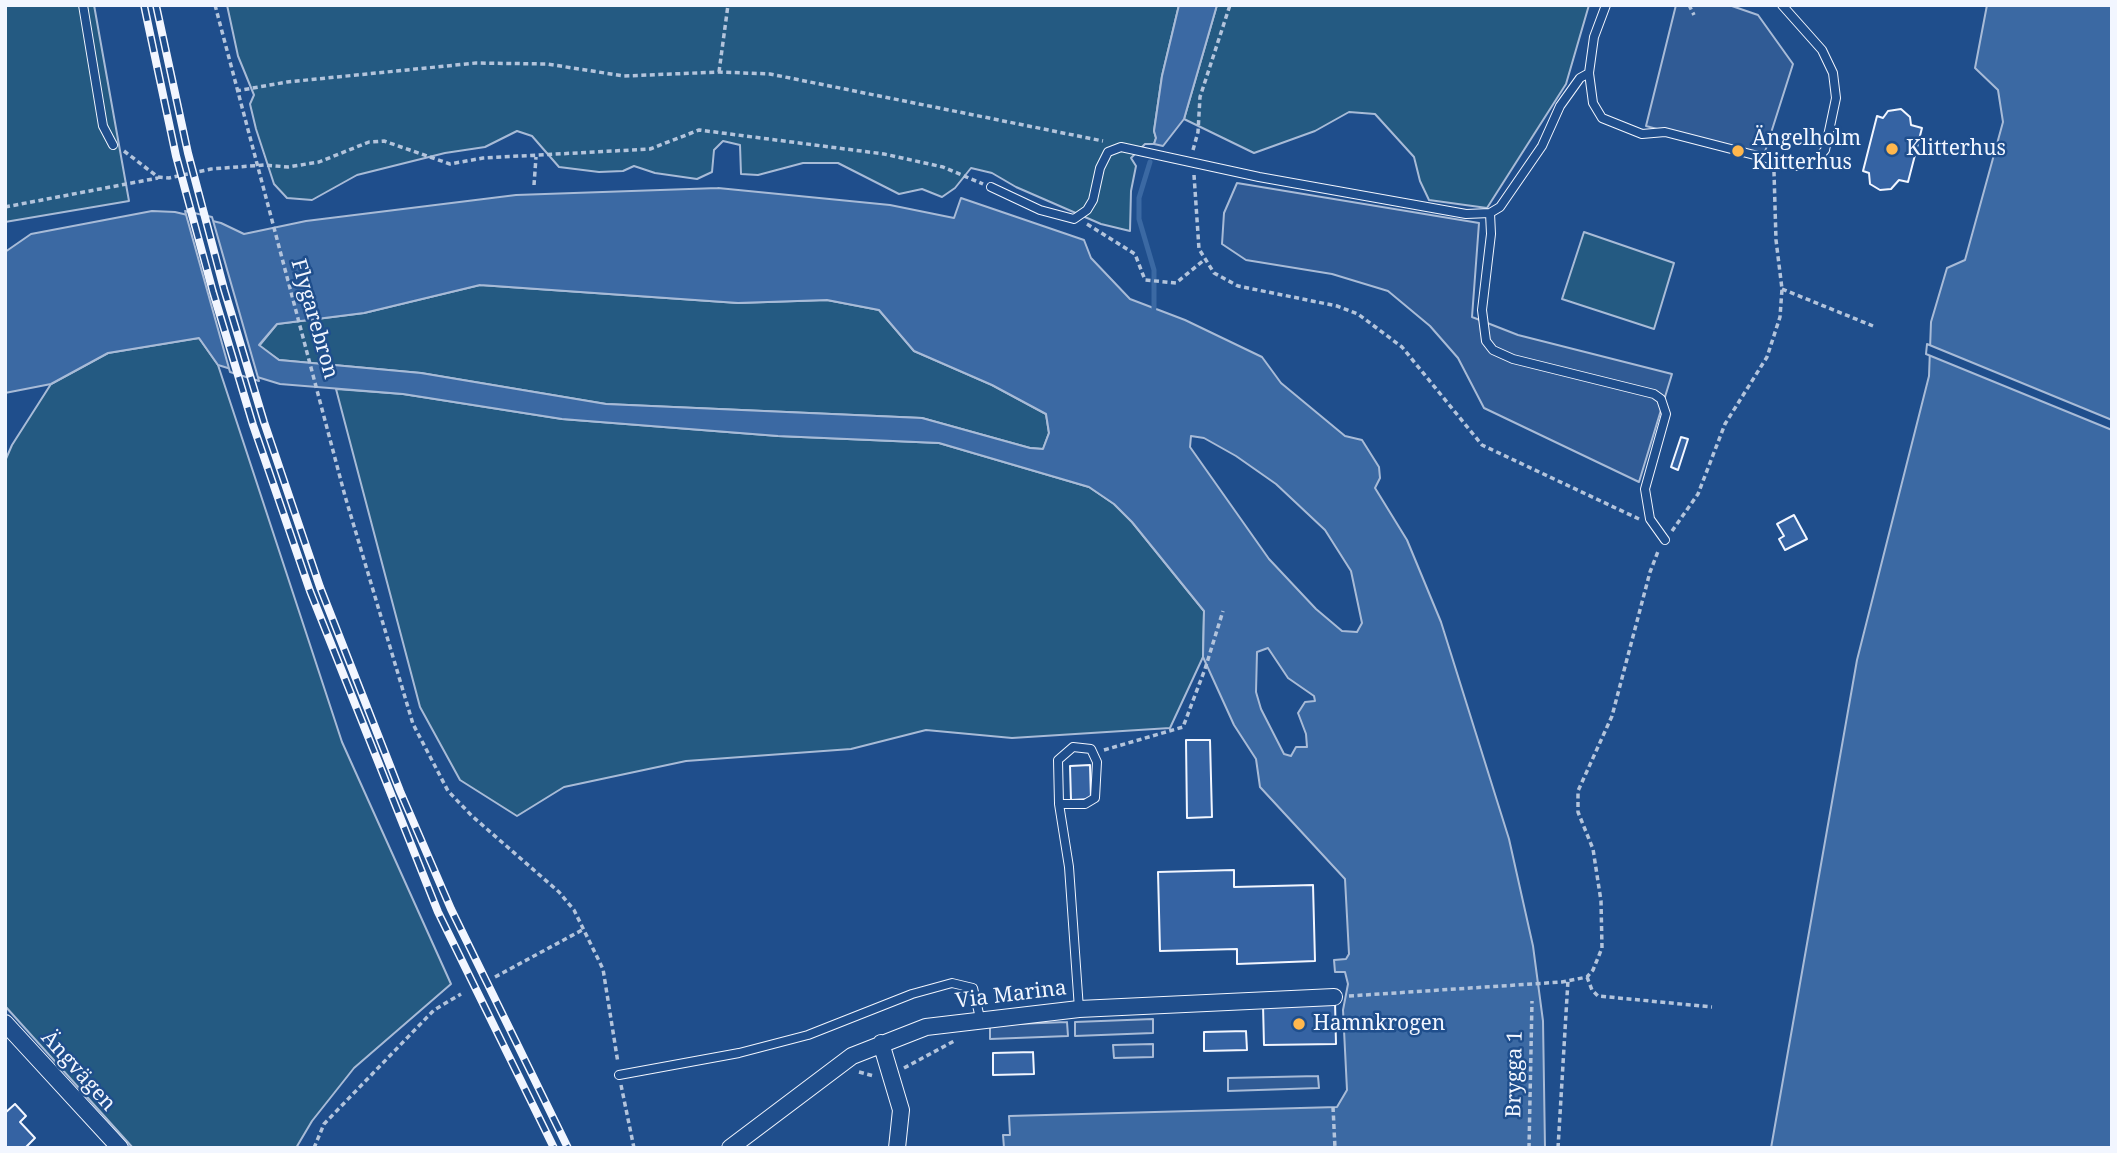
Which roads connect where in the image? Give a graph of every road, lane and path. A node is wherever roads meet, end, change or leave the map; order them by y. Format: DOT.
graph roads {
  1 [pos="83,5"];
  2 [pos="215,5"];
  3 [pos="727,5"];
  4 [pos="1230,5"];
  5 [pos="1606,5"];
  6 [pos="1689,5"];
  7 [pos="1782,5"];
  8 [pos="1694,15"];
  9 [pos="719,72"];
  10 [pos="1589,73"];
  11 [pos="236,91"];
  12 [pos="113,145"];
  13 [pos="1116,148"];
  14 [pos="536,157"];
  15 [pos="1193,161"];
  16 [pos="1775,163"];
  17 [pos="255,166"];
  18 [pos="164,177"];
  19 [pos="534,186"];
  20 [pos="991,187"];
  21 [pos="5,207"];
  22 [pos="1490,213"];
  23 [pos="1080,215"];
  24 [pos="1204,260"];
  25 [pos="1782,289"];
  26 [pos="1873,326"];
  27 [pos="1650,519"];
  28 [pos="1665,540"];
  29 [pos="1223,611"];
  30 [pos="1094,753"];
  31 [pos="1059,804"];
  32 [pos="584,929"];
  33 [pos="495,977"];
  34 [pos="1587,977"];
  35 [pos="1568,981"];
  36 [pos="461,994"];
  37 [pos="1334,997"];
  38 [pos="1532,1001"];
  39 [pos="1712,1006"];
  40 [pos="1079,1009"];
  41 [pos="980,1018"];
  42 [pos="5,1023"];
  43 [pos="962,1037"];
  44 [pos="881,1043"];
  45 [pos="619,1075"];
  46 [pos="854,1075"];
  47 [pos="893,1075"];
  48 [pos="1333,1107"];
  49 [pos="120,1148"];
  50 [pos="314,1148"];
  51 [pos="634,1148"];
  52 [pos="730,1148"];
  53 [pos="897,1148"];
  54 [pos="1335,1148"];
  55 [pos="1529,1148"];
  56 [pos="1558,1148"];
  1 -- 12 [label="lane"];
  2 -- 11 [label="path, Flygarebron"];
  3 -- 9 [label="path"];
  4 -- 15 [label="path"];
  5 -- 10 [label="lane"];
  6 -- 8 [label="path"];
  7 -- 16 [label="lane"];
  9 -- 11 [label="path"];
  9 -- 13 [label="path"];
  10 -- 16 [label="lane"];
  10 -- 22 [label="lane"];
  11 -- 17 [label="path, Flygarebron"];
  12 -- 18 [label="path"];
  13 -- 15 [label="lane"];
  13 -- 23 [label="lane"];
  14 -- 17 [label="path"];
  14 -- 19 [label="path"];
  14 -- 20 [label="path"];
  15 -- 22 [label="lane"];
  15 -- 24 [label="path"];
  16 -- 25 [label="path"];
  17 -- 18 [label="path"];
  17 -- 32 [label="path, Flygarebron"];
  18 -- 21 [label="path"];
  20 -- 23 [label="lane"];
  22 -- 27 [label="lane"];
  23 -- 24 [label="path"];
  24 -- 27 [label="path"];
  25 -- 26 [label="path"];
  25 -- 28 [label="path"];
  27 -- 28 [label="lane"];
  28 -- 34 [label="path"];
  29 -- 30 [label="path"];
  30 -- 31 [label="lane"];
  30 -- 31 [label="lane"];
  31 -- 40 [label="lane"];
  32 -- 33 [label="path"];
  32 -- 45 [label="path, Flygarebron"];
  34 -- 35 [label="path"];
  34 -- 39 [label="path"];
  35 -- 37 [label="path"];
  35 -- 56 [label="path"];
  36 -- 50 [label="path"];
  37 -- 40 [label="street, Via Marina"];
  38 -- 55 [label="path, Brygga 1"];
  40 -- 41 [label="street, Via Marina"];
  41 -- 44 [label="street, Via Marina"];
  41 -- 45 [label="lane"];
  42 -- 49 [label="street, Ängvägen"];
  43 -- 47 [label="path"];
  44 -- 47 [label="street"];
  44 -- 52 [label="street, Via Marina"];
  45 -- 51 [label="path, Flygarebron"];
  46 -- 47 [label="path"];
  47 -- 53 [label="street"];
  48 -- 54 [label="path"];
}
